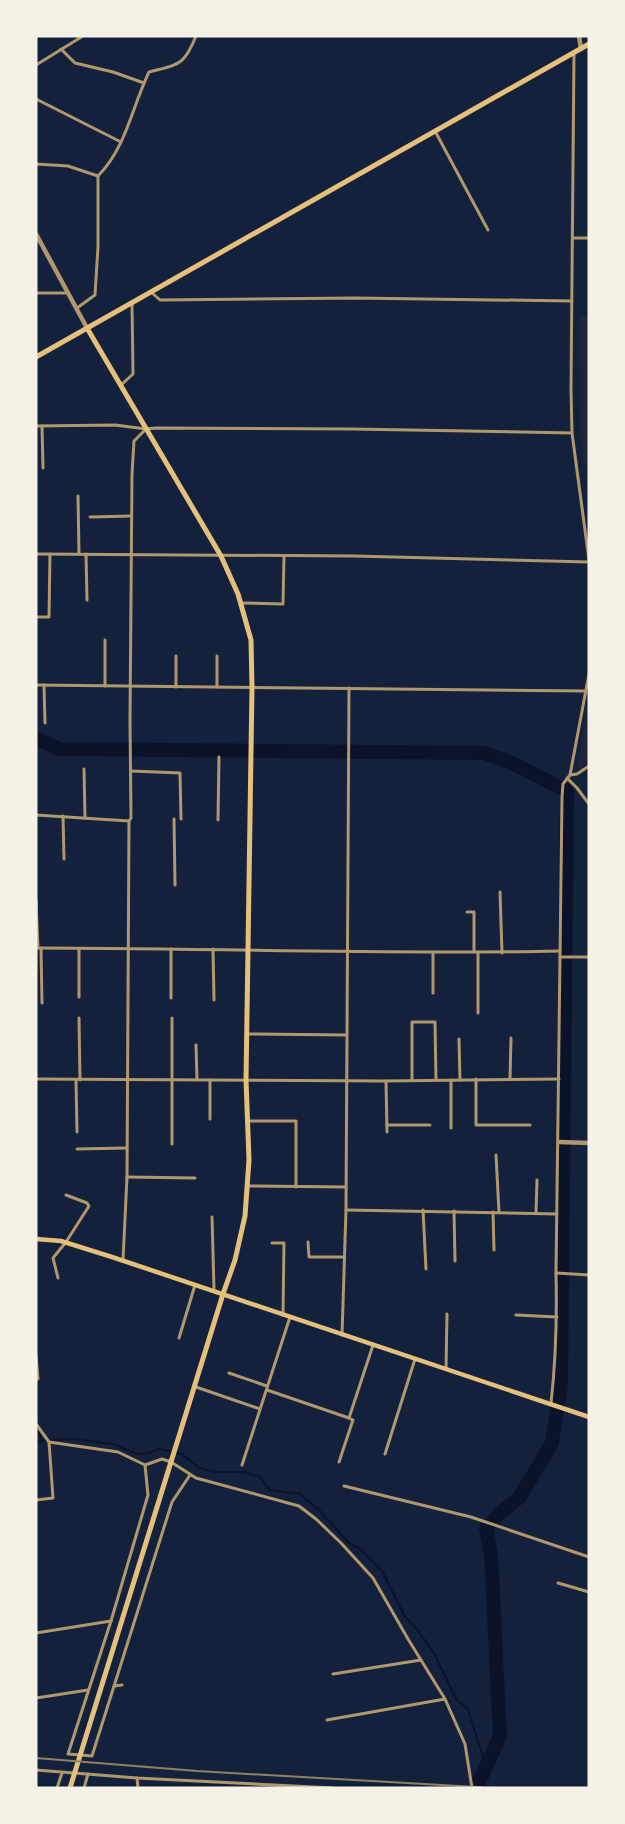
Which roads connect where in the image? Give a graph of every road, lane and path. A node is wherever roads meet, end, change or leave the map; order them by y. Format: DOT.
graph roads {
  1 [pos="82,36"];
  2 [pos="196,36"];
  3 [pos="579,36"];
  4 [pos="589,44"];
  5 [pos="62,49"];
  6 [pos="581,49"];
  7 [pos="574,53"];
  8 [pos="36,65"];
  9 [pos="144,83"];
  10 [pos="36,99"];
  11 [pos="435,131"];
  12 [pos="121,142"];
  13 [pos="36,164"];
  14 [pos="98,176"];
  15 [pos="488,230"];
  16 [pos="36,234"];
  17 [pos="573,238"];
  18 [pos="589,238"];
  19 [pos="151,292"];
  20 [pos="36,293"];
  21 [pos="68,293"];
  22 [pos="132,302"];
  23 [pos="572,302"];
  24 [pos="76,308"];
  25 [pos="87,328"];
  26 [pos="36,357"];
  27 [pos="120,386"];
  28 [pos="36,426"];
  29 [pos="42,426"];
  30 [pos="146,429"];
  31 [pos="572,433"];
  32 [pos="43,468"];
  33 [pos="78,496"];
  34 [pos="131,516"];
  35 [pos="90,518"];
  36 [pos="36,554"];
  37 [pos="50,554"];
  38 [pos="80,555"];
  39 [pos="86,555"];
  40 [pos="131,555"];
  41 [pos="221,556"];
  42 [pos="284,556"];
  43 [pos="589,561"];
  44 [pos="87,600"];
  45 [pos="241,603"];
  46 [pos="36,617"];
  47 [pos="105,640"];
  48 [pos="176,656"];
  49 [pos="217,656"];
  50 [pos="589,674"];
  51 [pos="36,685"];
  52 [pos="44,685"];
  53 [pos="105,686"];
  54 [pos="131,687"];
  55 [pos="176,687"];
  56 [pos="252,687"];
  57 [pos="217,688"];
  58 [pos="349,688"];
  59 [pos="585,691"];
  60 [pos="45,723"];
  61 [pos="219,757"];
  62 [pos="589,766"];
  63 [pos="84,769"];
  64 [pos="130,771"];
  65 [pos="568,777"];
  66 [pos="589,804"];
  67 [pos="36,815"];
  68 [pos="63,816"];
  69 [pos="85,818"];
  70 [pos="174,819"];
  71 [pos="181,819"];
  72 [pos="218,820"];
  73 [pos="129,821"];
  74 [pos="64,859"];
  75 [pos="175,885"];
  76 [pos="500,892"];
  77 [pos="36,902"];
  78 [pos="467,912"];
  79 [pos="38,948"];
  80 [pos="129,948"];
  81 [pos="79,949"];
  82 [pos="171,949"];
  83 [pos="213,949"];
  84 [pos="249,950"];
  85 [pos="347,951"];
  86 [pos="560,951"];
  87 [pos="433,952"];
  88 [pos="476,952"];
  89 [pos="502,952"];
  90 [pos="561,957"];
  91 [pos="589,957"];
  92 [pos="433,993"];
  93 [pos="79,997"];
  94 [pos="171,998"];
  95 [pos="214,1000"];
  96 [pos="42,1003"];
  97 [pos="478,1013"];
  98 [pos="80,1018"];
  99 [pos="172,1018"];
  100 [pos="247,1034"];
  101 [pos="346,1035"];
  102 [pos="511,1038"];
  103 [pos="459,1040"];
  104 [pos="196,1045"];
  105 [pos="36,1079"];
  106 [pos="476,1079"];
  107 [pos="510,1079"];
  108 [pos="559,1079"];
  109 [pos="78,1080"];
  110 [pos="127,1080"];
  111 [pos="173,1080"];
  112 [pos="197,1080"];
  113 [pos="210,1080"];
  114 [pos="246,1080"];
  115 [pos="345,1080"];
  116 [pos="412,1080"];
  117 [pos="436,1080"];
  118 [pos="452,1080"];
  119 [pos="460,1080"];
  120 [pos="386,1081"];
  121 [pos="210,1119"];
  122 [pos="247,1120"];
  123 [pos="387,1125"];
  124 [pos="430,1125"];
  125 [pos="530,1125"];
  126 [pos="452,1128"];
  127 [pos="78,1132"];
  128 [pos="387,1132"];
  129 [pos="559,1142"];
  130 [pos="589,1143"];
  131 [pos="172,1144"];
  132 [pos="127,1148"];
  133 [pos="77,1149"];
  134 [pos="496,1155"];
  135 [pos="127,1178"];
  136 [pos="195,1178"];
  137 [pos="537,1180"];
  138 [pos="247,1186"];
  139 [pos="296,1187"];
  140 [pos="346,1187"];
  141 [pos="66,1195"];
  142 [pos="346,1210"];
  143 [pos="423,1210"];
  144 [pos="454,1211"];
  145 [pos="493,1212"];
  146 [pos="499,1212"];
  147 [pos="536,1213"];
  148 [pos="557,1214"];
  149 [pos="212,1217"];
  150 [pos="36,1239"];
  151 [pos="66,1242"];
  152 [pos="308,1242"];
  153 [pos="272,1243"];
  154 [pos="494,1250"];
  155 [pos="344,1257"];
  156 [pos="455,1261"];
  157 [pos="123,1262"];
  158 [pos="426,1269"];
  159 [pos="556,1273"];
  160 [pos="589,1275"];
  161 [pos="58,1278"];
  162 [pos="195,1285"];
  163 [pos="214,1291"];
  164 [pos="222,1294"];
  165 [pos="447,1314"];
  166 [pos="283,1315"];
  167 [pos="516,1315"];
  168 [pos="290,1317"];
  169 [pos="557,1317"];
  170 [pos="342,1335"];
  171 [pos="179,1338"];
  172 [pos="373,1345"];
  173 [pos="36,1356"];
  174 [pos="415,1359"];
  175 [pos="446,1370"];
  176 [pos="229,1374"];
  177 [pos="36,1380"];
  178 [pos="194,1387"];
  179 [pos="267,1388"];
  180 [pos="551,1403"];
  181 [pos="260,1409"];
  182 [pos="589,1416"];
  183 [pos="349,1418"];
  184 [pos="36,1424"];
  185 [pos="49,1442"];
  186 [pos="386,1454"];
  187 [pos="171,1462"];
  188 [pos="339,1462"];
  189 [pos="145,1465"];
  190 [pos="242,1465"];
  191 [pos="190,1475"];
  192 [pos="344,1486"];
  193 [pos="36,1500"];
  194 [pos="589,1557"];
  195 [pos="558,1583"];
  196 [pos="589,1592"];
  197 [pos="111,1621"];
  198 [pos="36,1633"];
  199 [pos="421,1660"];
  200 [pos="333,1674"];
  201 [pos="122,1684"];
  202 [pos="114,1686"];
  203 [pos="88,1690"];
  204 [pos="36,1698"];
  205 [pos="446,1699"];
  206 [pos="327,1719"];
  207 [pos="36,1770"];
  208 [pos="62,1772"];
  209 [pos="88,1774"];
  210 [pos="137,1778"];
  211 [pos="71,1785"];
  212 [pos="57,1788"];
  213 [pos="84,1788"];
  214 [pos="138,1788"];
  215 [pos="334,1788"];
  216 [pos="472,1788"];
  1 -- 5 [label="street"];
  2 -- 9 [label="street"];
  3 -- 6 [label="street"];
  4 -- 6 [label="main road"];
  5 -- 8 [label="street"];
  5 -- 9 [label="street"];
  6 -- 7 [label="main road"];
  7 -- 11 [label="main road"];
  7 -- 17 [label="street"];
  9 -- 12 [label="street"];
  10 -- 12 [label="street"];
  11 -- 15 [label="street"];
  11 -- 19 [label="main road"];
  12 -- 14 [label="street"];
  13 -- 14 [label="street"];
  14 -- 24 [label="street"];
  16 -- 21 [label="street"];
  17 -- 18 [label="street"];
  17 -- 23 [label="street"];
  19 -- 22 [label="main road"];
  19 -- 23 [label="street"];
  20 -- 21 [label="street"];
  21 -- 24 [label="street"];
  22 -- 25 [label="main road"];
  22 -- 27 [label="street"];
  23 -- 31 [label="street"];
  24 -- 25 [label="street"];
  25 -- 26 [label="main road"];
  25 -- 27 [label="main road"];
  27 -- 30 [label="main road"];
  28 -- 29 [label="street"];
  29 -- 30 [label="street"];
  29 -- 32 [label="street"];
  30 -- 31 [label="street"];
  30 -- 34 [label="street"];
  30 -- 41 [label="main road"];
  31 -- 43 [label="street"];
  33 -- 38 [label="street"];
  34 -- 35 [label="street"];
  34 -- 40 [label="street"];
  36 -- 37 [label="street"];
  37 -- 38 [label="street"];
  37 -- 46 [label="street"];
  38 -- 39 [label="street"];
  39 -- 40 [label="street"];
  39 -- 44 [label="street"];
  40 -- 41 [label="street"];
  40 -- 54 [label="street"];
  41 -- 42 [label="street"];
  41 -- 45 [label="main road"];
  42 -- 43 [label="street"];
  42 -- 45 [label="street"];
  45 -- 56 [label="main road"];
  47 -- 53 [label="street"];
  48 -- 55 [label="street"];
  49 -- 57 [label="street"];
  50 -- 59 [label="street"];
  51 -- 52 [label="street"];
  52 -- 53 [label="street"];
  52 -- 60 [label="street"];
  53 -- 54 [label="street"];
  54 -- 55 [label="street"];
  54 -- 64 [label="street"];
  55 -- 57 [label="street"];
  56 -- 57 [label="street"];
  56 -- 58 [label="street"];
  56 -- 84 [label="main road"];
  58 -- 59 [label="street"];
  58 -- 85 [label="street"];
  59 -- 65 [label="street"];
  61 -- 72 [label="street"];
  62 -- 65 [label="street"];
  63 -- 69 [label="street"];
  64 -- 71 [label="street"];
  64 -- 73 [label="street"];
  65 -- 66 [label="street"];
  65 -- 86 [label="street"];
  67 -- 68 [label="street"];
  68 -- 69 [label="street"];
  68 -- 74 [label="street"];
  69 -- 73 [label="street"];
  70 -- 75 [label="street"];
  73 -- 80 [label="street"];
  76 -- 89 [label="street"];
  77 -- 79 [label="street"];
  78 -- 88 [label="street"];
  79 -- 81 [label="street"];
  79 -- 96 [label="street"];
  80 -- 81 [label="street"];
  80 -- 82 [label="street"];
  80 -- 110 [label="street"];
  81 -- 93 [label="street"];
  82 -- 83 [label="street"];
  82 -- 94 [label="street"];
  83 -- 84 [label="street"];
  83 -- 95 [label="street"];
  84 -- 85 [label="street"];
  84 -- 100 [label="main road"];
  85 -- 87 [label="street"];
  85 -- 101 [label="street"];
  86 -- 89 [label="street"];
  86 -- 90 [label="street"];
  87 -- 88 [label="street"];
  87 -- 92 [label="street"];
  88 -- 89 [label="street"];
  88 -- 97 [label="street"];
  90 -- 91 [label="street"];
  90 -- 108 [label="street"];
  98 -- 109 [label="street"];
  99 -- 111 [label="street"];
  100 -- 101 [label="street"];
  100 -- 114 [label="main road"];
  101 -- 115 [label="street"];
  102 -- 107 [label="street"];
  103 -- 119 [label="street"];
  104 -- 112 [label="street"];
  105 -- 109 [label="street"];
  106 -- 107 [label="street"];
  106 -- 119 [label="street"];
  106 -- 125 [label="street"];
  107 -- 108 [label="street"];
  108 -- 129 [label="street"];
  109 -- 110 [label="street"];
  109 -- 127 [label="street"];
  110 -- 111 [label="street"];
  110 -- 132 [label="street"];
  111 -- 112 [label="street"];
  111 -- 131 [label="street"];
  112 -- 113 [label="street"];
  113 -- 114 [label="street"];
  113 -- 121 [label="street"];
  114 -- 115 [label="street"];
  114 -- 122 [label="main road"];
  115 -- 120 [label="street"];
  115 -- 140 [label="street"];
  116 -- 117 [label="street"];
  116 -- 117 [label="street"];
  116 -- 120 [label="street"];
  117 -- 118 [label="street"];
  118 -- 119 [label="street"];
  118 -- 126 [label="street"];
  120 -- 123 [label="street"];
  122 -- 138 [label="main road"];
  122 -- 139 [label="street"];
  123 -- 124 [label="street"];
  123 -- 128 [label="street"];
  129 -- 130 [label="street"];
  129 -- 148 [label="street"];
  132 -- 133 [label="street"];
  132 -- 135 [label="street"];
  134 -- 146 [label="street"];
  135 -- 136 [label="street"];
  135 -- 157 [label="street"];
  137 -- 147 [label="street"];
  138 -- 139 [label="street"];
  138 -- 164 [label="main road"];
  139 -- 140 [label="street"];
  140 -- 142 [label="street"];
  141 -- 151 [label="street"];
  142 -- 143 [label="street"];
  142 -- 155 [label="street"];
  143 -- 144 [label="street"];
  143 -- 158 [label="street"];
  144 -- 145 [label="street"];
  144 -- 156 [label="street"];
  145 -- 146 [label="street"];
  145 -- 154 [label="street"];
  146 -- 147 [label="street"];
  147 -- 148 [label="street"];
  148 -- 159 [label="street"];
  149 -- 163 [label="street"];
  150 -- 151 [label="main road"];
  151 -- 157 [label="main road"];
  151 -- 161 [label="street"];
  152 -- 155 [label="street"];
  153 -- 166 [label="street"];
  155 -- 170 [label="street"];
  157 -- 162 [label="main road"];
  159 -- 160 [label="street"];
  159 -- 169 [label="street"];
  162 -- 163 [label="main road"];
  162 -- 171 [label="street"];
  163 -- 164 [label="main road"];
  164 -- 166 [label="main road"];
  164 -- 178 [label="main road"];
  165 -- 175 [label="street"];
  166 -- 168 [label="main road"];
  167 -- 169 [label="street"];
  168 -- 170 [label="main road"];
  168 -- 179 [label="street"];
  169 -- 180 [label="street"];
  170 -- 172 [label="main road"];
  172 -- 174 [label="main road"];
  172 -- 183 [label="street"];
  173 -- 177 [label="street"];
  174 -- 175 [label="main road"];
  174 -- 186 [label="street"];
  175 -- 180 [label="main road"];
  176 -- 179 [label="street"];
  178 -- 181 [label="street"];
  178 -- 187 [label="main road"];
  179 -- 181 [label="street"];
  179 -- 183 [label="street"];
  180 -- 182 [label="main road"];
  181 -- 190 [label="street"];
  183 -- 188 [label="street"];
  184 -- 185 [label="street"];
  185 -- 189 [label="street"];
  185 -- 193 [label="street"];
  187 -- 189 [label="street"];
  187 -- 191 [label="street"];
  187 -- 211 [label="main road"];
  189 -- 197 [label="street"];
  191 -- 199 [label="street"];
  191 -- 202 [label="street"];
  192 -- 194 [label="street"];
  195 -- 196 [label="street"];
  197 -- 198 [label="street"];
  197 -- 203 [label="street"];
  199 -- 200 [label="street"];
  199 -- 205 [label="street"];
  201 -- 202 [label="street"];
  202 -- 203 [label="street"];
  203 -- 204 [label="street"];
  205 -- 206 [label="street"];
  205 -- 216 [label="street"];
  207 -- 208 [label="street"];
  208 -- 209 [label="street"];
  208 -- 212 [label="street"];
  209 -- 210 [label="street"];
  209 -- 213 [label="street"];
  210 -- 214 [label="street"];
  210 -- 215 [label="street"];
}
